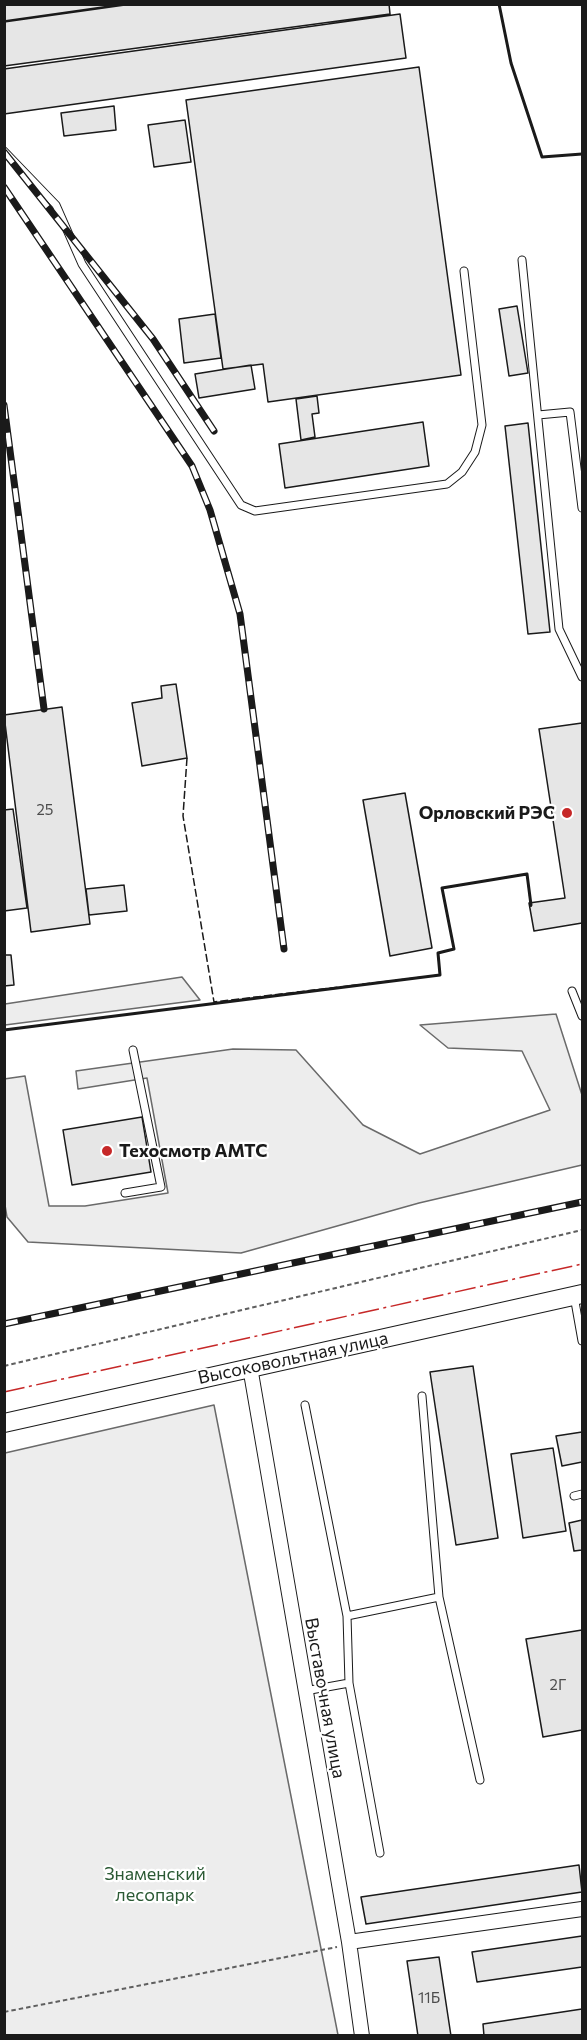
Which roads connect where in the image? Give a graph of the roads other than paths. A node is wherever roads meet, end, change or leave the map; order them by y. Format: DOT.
graph roads {
  1 [pos="4,151"];
  2 [pos="522,260"];
  3 [pos="464,271"];
  4 [pos="538,415"];
  5 [pos="582,508"];
  6 [pos="582,677"];
  7 [pos="572,991"];
  8 [pos="582,1017"];
  9 [pos="133,1050"];
  10 [pos="125,1193"];
  11 [pos="578,1295"];
  12 [pos="582,1341"];
  13 [pos="250,1367"];
  14 [pos="422,1396"];
  15 [pos="304,1405"];
  16 [pos="4,1422"];
  17 [pos="439,1597"];
  18 [pos="347,1616"];
  19 [pos="349,1683"];
  20 [pos="306,1691"];
  21 [pos="480,1780"];
  22 [pos="380,1854"];
  23 [pos="582,1909"];
  24 [pos="349,1942"];
  25 [pos="362,2036"];
  1 -- 3 [label="lane"];
  2 -- 4 [label="lane"];
  4 -- 5 [label="lane"];
  4 -- 6 [label="lane"];
  7 -- 8 [label="lane"];
  9 -- 10 [label="lane"];
  11 -- 12 [label="lane"];
  11 -- 13 [label="main road, Высоковольтная улица"];
  13 -- 16 [label="main road, Высоковольтная улица"];
  13 -- 20 [label="street, Выставочная улица"];
  14 -- 17 [label="lane"];
  15 -- 18 [label="lane"];
  17 -- 18 [label="lane"];
  17 -- 21 [label="lane"];
  18 -- 19 [label="lane"];
  19 -- 20 [label="lane"];
  19 -- 22 [label="lane"];
  20 -- 24 [label="street, Выставочная улица"];
  23 -- 24 [label="street"];
  24 -- 25 [label="street, Выставочная улица"];
}
